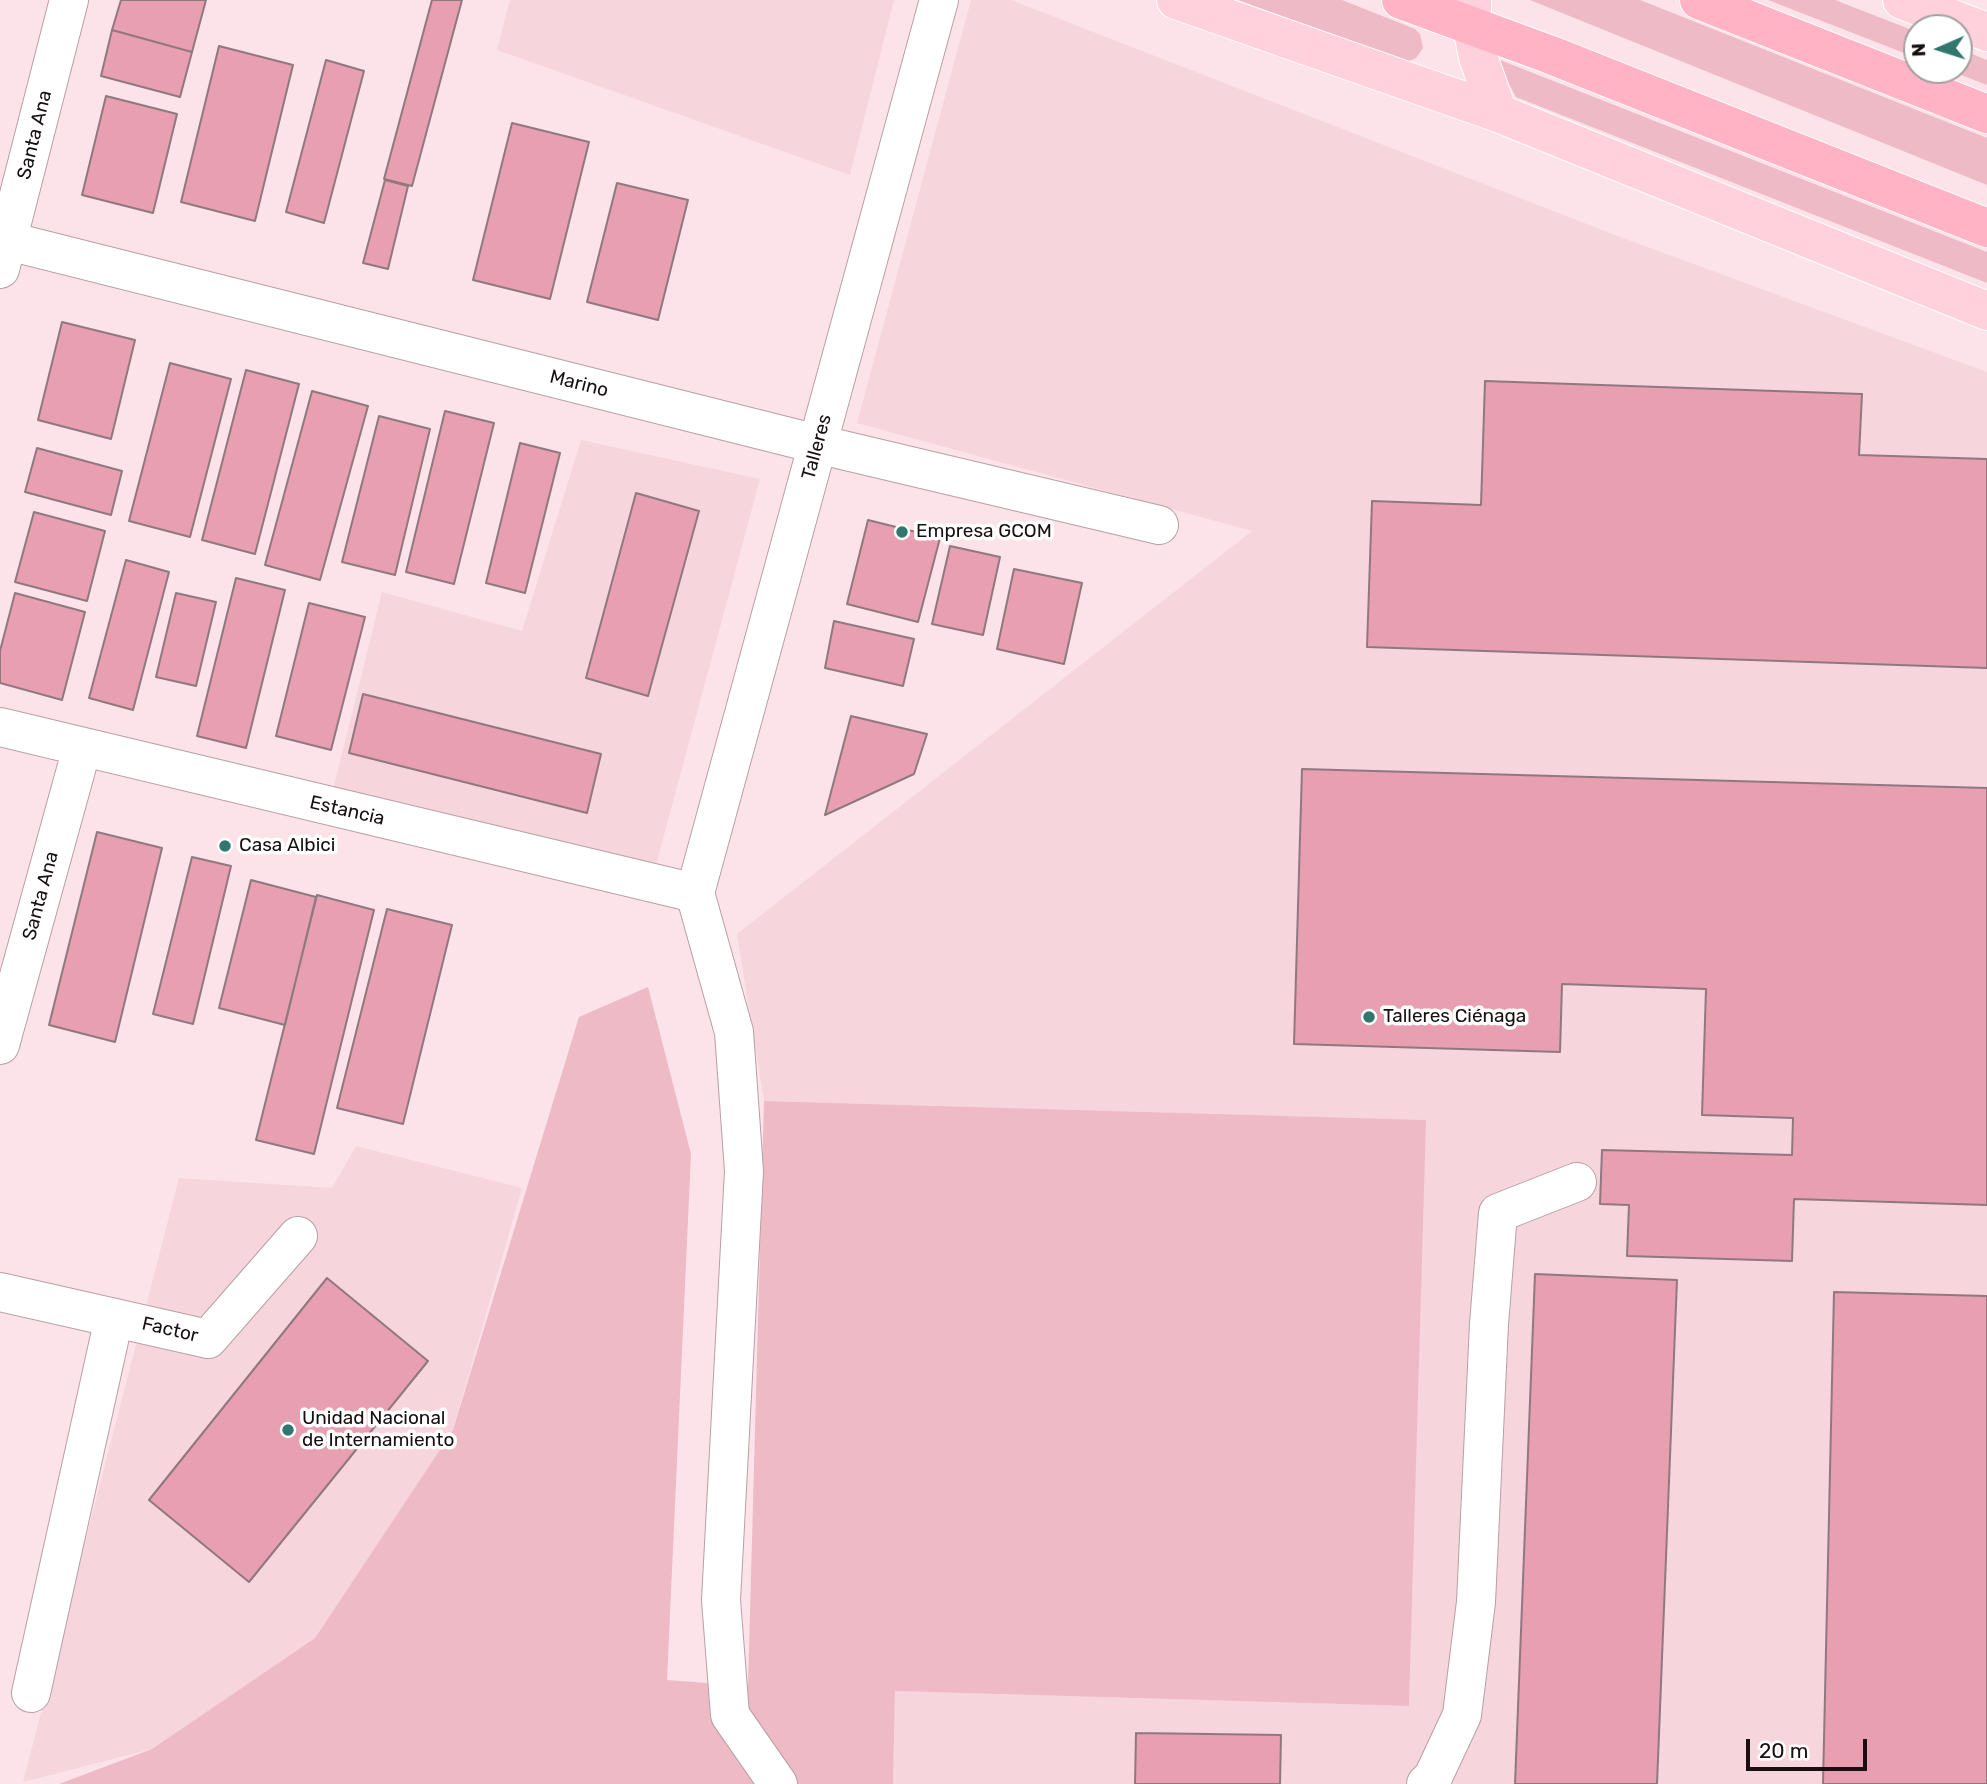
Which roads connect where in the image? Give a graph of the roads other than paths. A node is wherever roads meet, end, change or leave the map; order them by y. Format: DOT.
graph roads {
  1 [pos="69,0"];
  2 [pos="939,0"];
  3 [pos="1176,0"];
  4 [pos="1401,0"];
  5 [pos="1699,0"];
  6 [pos="1902,0"];
  7 [pos="1942,0"];
  8 [pos="1472,14"];
  9 [pos="1981,30"];
  10 [pos="1498,113"];
  11 [pos="1987,114"];
  12 [pos="1987,228"];
  13 [pos="3,249"];
  14 [pos="1987,311"];
  15 [pos="817,444"];
  16 [pos="1159,526"];
  17 [pos="0,727"];
  18 [pos="82,748"];
  19 [pos="695,893"];
  20 [pos="0,1045"];
  21 [pos="1577,1182"];
  22 [pos="298,1236"];
  23 [pos="0,1292"];
  24 [pos="114,1318"];
  25 [pos="31,1693"];
  26 [pos="778,1784"];
  27 [pos="1426,1784"];
  1 -- 13 [label="street, Santa Ana"];
  2 -- 15 [label="street, Talleres"];
  3 -- 10 [label="main road"];
  4 -- 8 [label="highway"];
  5 -- 11 [label="highway"];
  6 -- 9 [label="main road"];
  7 -- 9 [label="main road"];
  8 -- 10 [label="main road"];
  8 -- 12 [label="highway"];
  10 -- 14 [label="main road"];
  13 -- 15 [label="street, Marino"];
  15 -- 16 [label="street, Marino"];
  15 -- 19 [label="street, Talleres"];
  17 -- 18 [label="street, Estancia"];
  18 -- 19 [label="street, Estancia"];
  18 -- 20 [label="street, Santa Ana"];
  19 -- 26 [label="street"];
  21 -- 27 [label="street"];
  22 -- 24 [label="street, Factor"];
  23 -- 24 [label="street, Factor"];
  24 -- 25 [label="street"];
}
